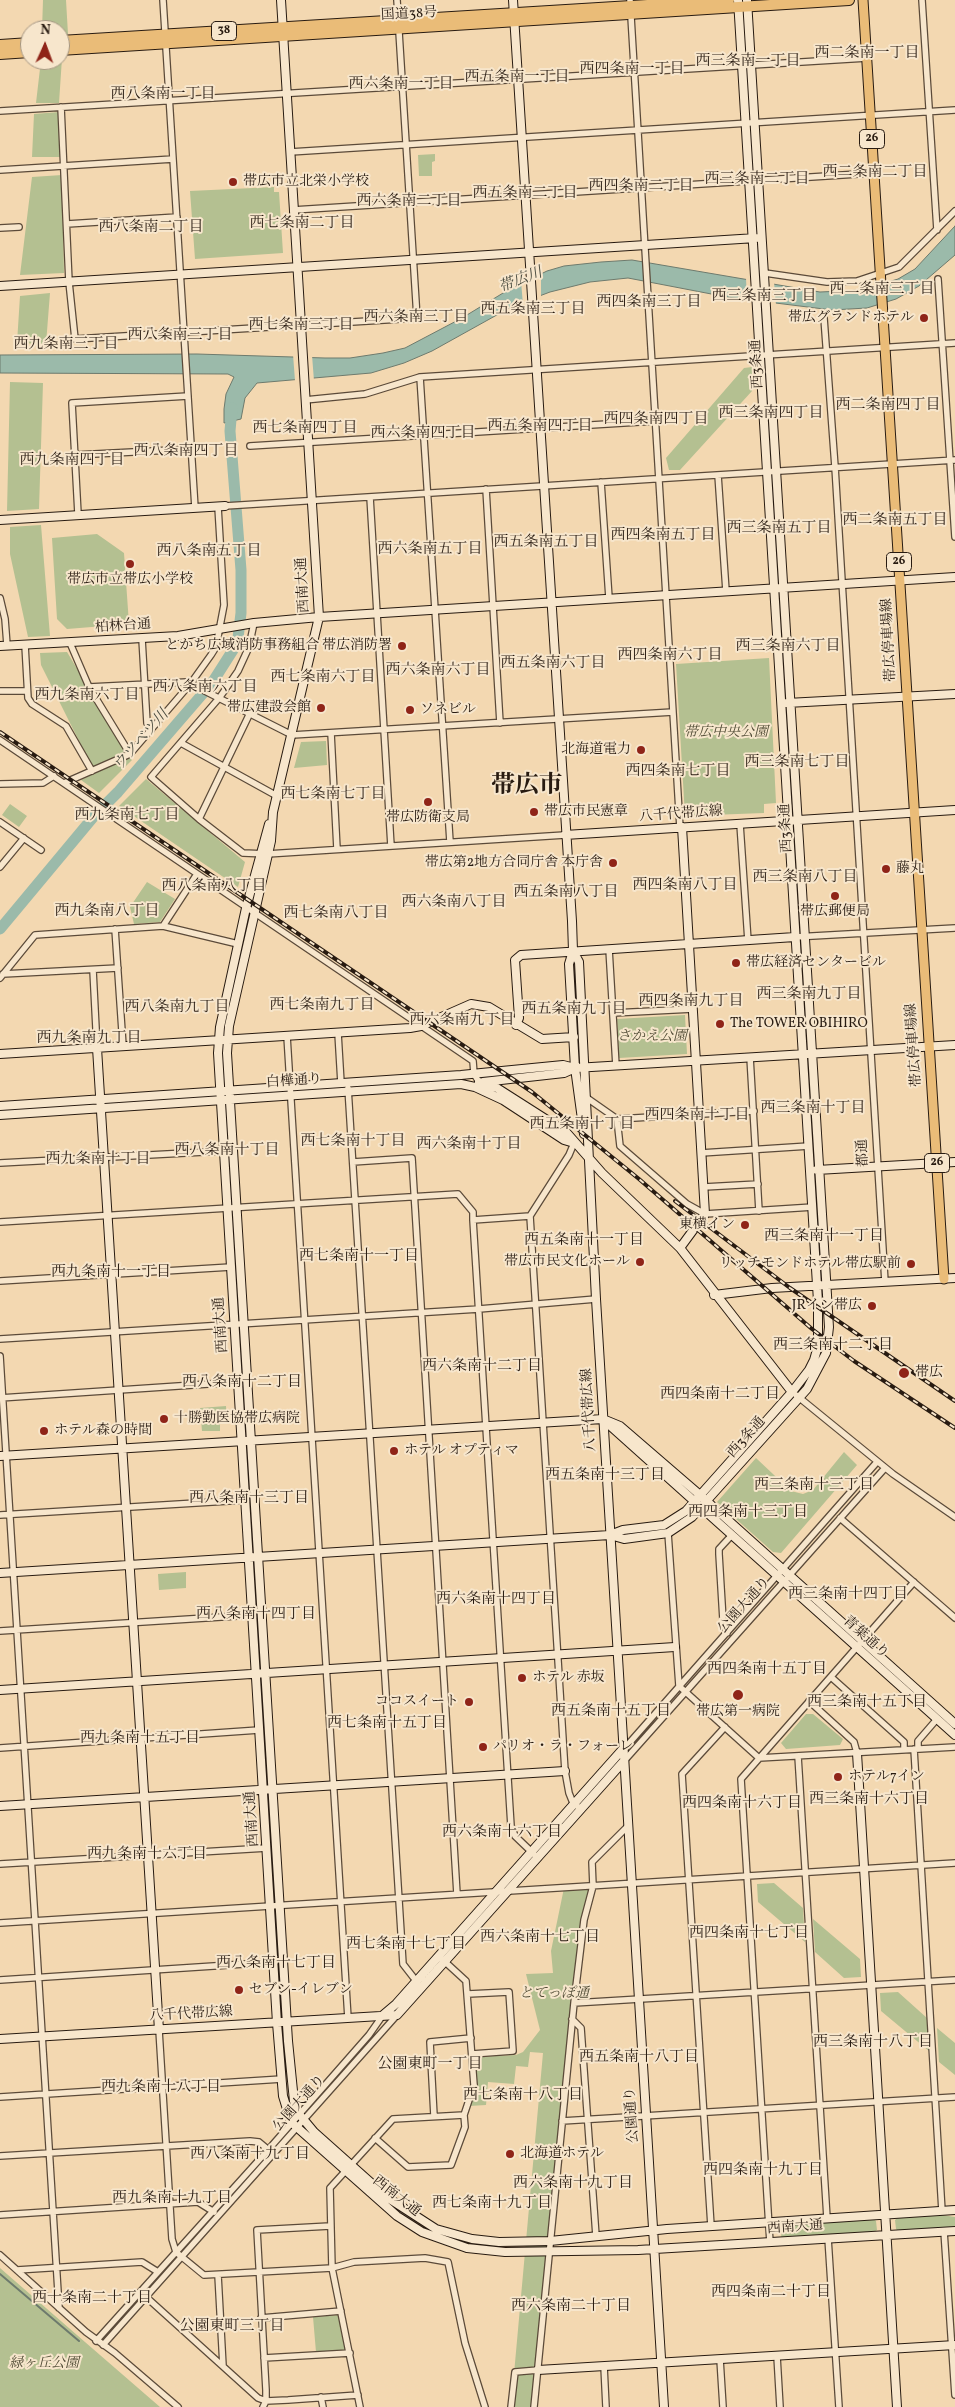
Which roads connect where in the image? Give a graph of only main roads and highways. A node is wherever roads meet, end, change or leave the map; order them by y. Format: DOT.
graph roads {
  1 [pos="729,0"];
  2 [pos="849,0"];
  3 [pos="863,0"];
  4 [pos="743,4"];
  5 [pos="630,7"];
  6 [pos="166,39"];
  7 [pos="70,41"];
  8 [pos="20,44"];
  9 [pos="0,45"];
  10 [pos="70,49"];
  11 [pos="20,53"];
  12 [pos="0,54"];
  13 [pos="944,1279"];
  1 -- 5 [label="highway, 国道38号 / 38"];
  2 -- 4 [label="highway, 国道38号 / 38"];
  3 -- 13 [label="main road, 帯広停車場線 / 26"];
  4 -- 5 [label="highway, 国道38号 / 38"];
  5 -- 6 [label="highway, 国道38号 / 38"];
  6 -- 7 [label="highway, 国道38号 / 38"];
  6 -- 10 [label="highway, 国道38号 / 38"];
  8 -- 9 [label="highway"];
  11 -- 12 [label="highway"];
}
